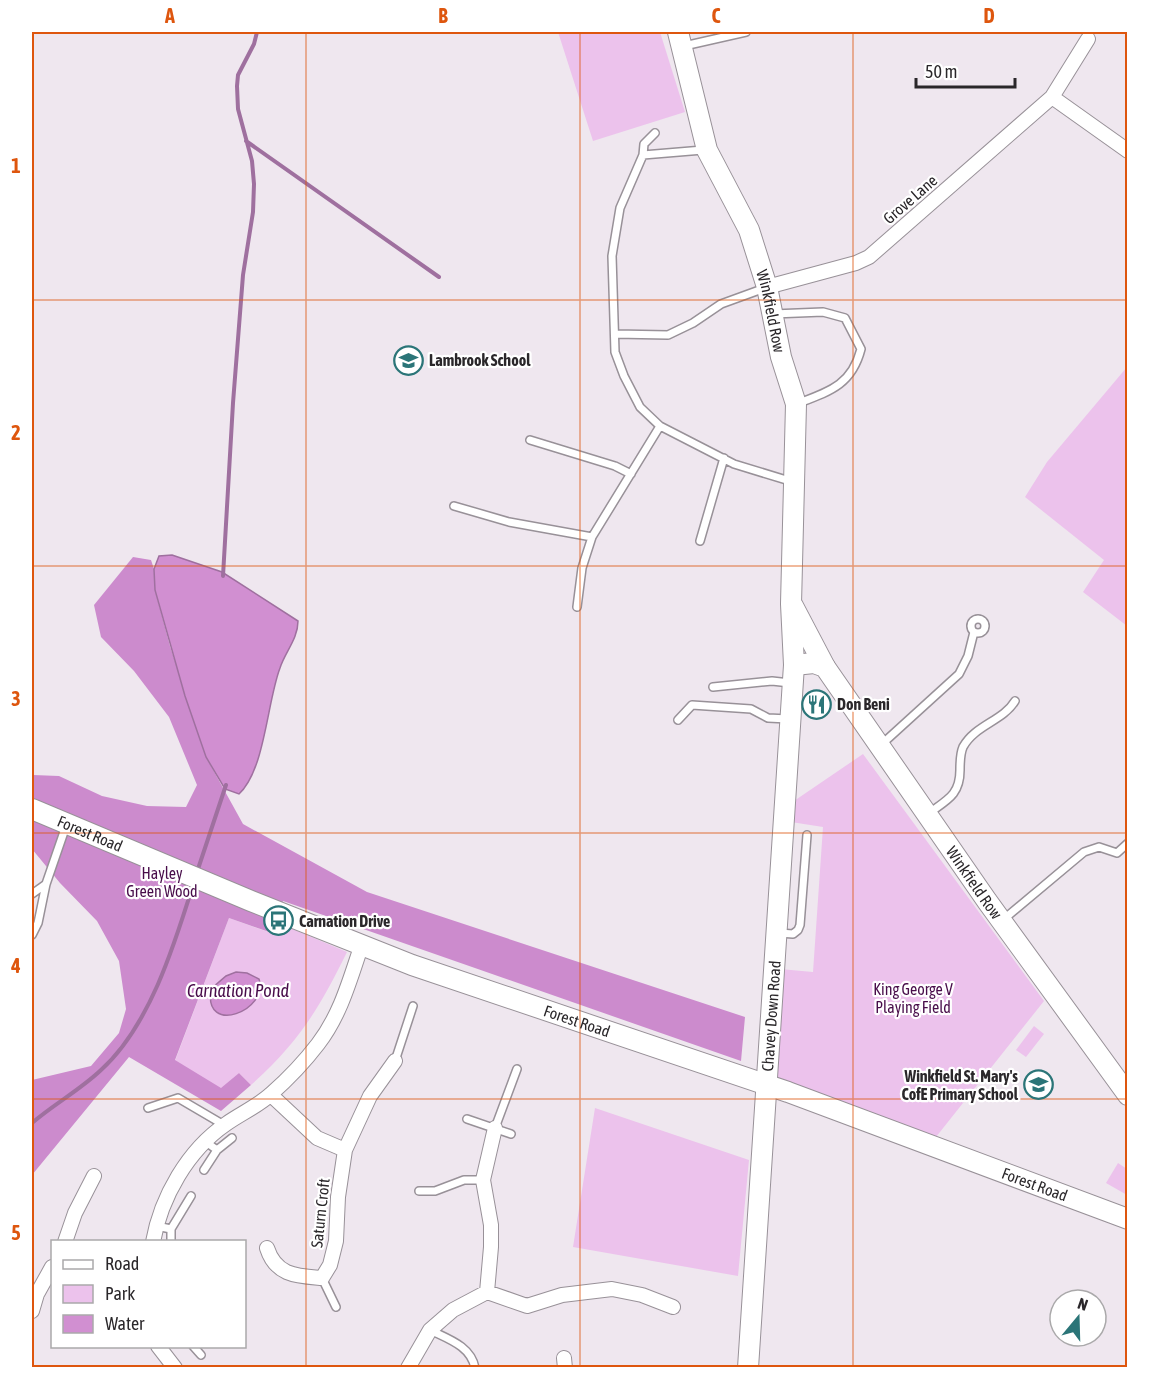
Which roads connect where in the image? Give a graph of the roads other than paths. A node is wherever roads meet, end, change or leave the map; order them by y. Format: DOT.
graph roads {
  1 [pos="746,32"];
  2 [pos="679,39"];
  3 [pos="1088,39"];
  4 [pos="1052,97"];
  5 [pos="655,133"];
  6 [pos="707,150"];
  7 [pos="1128,151"];
  8 [pos="643,154"];
  9 [pos="767,287"];
  10 [pos="772,314"];
  11 [pos="615,334"];
  12 [pos="796,404"];
  13 [pos="660,426"];
  14 [pos="530,440"];
  15 [pos="724,458"];
  16 [pos="631,474"];
  17 [pos="795,482"];
  18 [pos="454,506"];
  19 [pos="592,537"];
  20 [pos="700,541"];
  21 [pos="791,604"];
  22 [pos="577,606"];
  23 [pos="974,632"];
  24 [pos="825,667"];
  25 [pos="793,674"];
  26 [pos="713,687"];
  27 [pos="1015,701"];
  28 [pos="790,719"];
  29 [pos="678,720"];
  30 [pos="880,746"];
  31 [pos="32,809"];
  32 [pos="927,815"];
  33 [pos="66,824"];
  34 [pos="807,835"];
  35 [pos="1128,843"];
  36 [pos="46,884"];
  37 [pos="32,894"];
  38 [pos="1002,921"];
  39 [pos="777,933"];
  40 [pos="32,935"];
  41 [pos="362,944"];
  42 [pos="413,1006"];
  43 [pos="395,1061"];
  44 [pos="517,1069"];
  45 [pos="767,1085"];
  46 [pos="271,1095"];
  47 [pos="1128,1095"];
  48 [pos="148,1108"];
  49 [pos="467,1119"];
  50 [pos="224,1125"];
  51 [pos="495,1128"];
  52 [pos="511,1134"];
  53 [pos="232,1138"];
  54 [pos="212,1146"];
  55 [pos="345,1150"];
  56 [pos="204,1170"];
  57 [pos="94,1176"];
  58 [pos="483,1180"];
  59 [pos="419,1191"];
  60 [pos="190,1196"];
  61 [pos="1128,1219"];
  62 [pos="156,1226"];
  63 [pos="171,1229"];
  64 [pos="66,1240"];
  65 [pos="153,1240"];
  66 [pos="171,1240"];
  67 [pos="267,1248"];
  68 [pos="51,1268"];
  69 [pos="322,1278"];
  70 [pos="487,1292"];
  71 [pos="336,1307"];
  72 [pos="673,1307"];
  73 [pos="32,1311"];
  74 [pos="430,1330"];
  75 [pos="157,1348"];
  76 [pos="158,1348"];
  77 [pos="194,1348"];
  78 [pos="201,1355"];
  79 [pos="161,1368"];
  80 [pos="175,1368"];
  81 [pos="408,1368"];
  82 [pos="475,1368"];
  83 [pos="748,1368"];
  1 -- 2 [label="lane"];
  2 -- 6 [label="main road, Winkfield Row"];
  3 -- 4 [label="street, Grove Lane"];
  4 -- 7 [label="street"];
  4 -- 9 [label="street, Grove Lane"];
  5 -- 8 [label="lane"];
  6 -- 8 [label="lane"];
  6 -- 9 [label="main road, Winkfield Row"];
  8 -- 11 [label="lane"];
  9 -- 10 [label="main road, Winkfield Row"];
  9 -- 11 [label="lane"];
  10 -- 12 [label="main road, Winkfield Row"];
  10 -- 12 [label="lane"];
  11 -- 13 [label="lane"];
  12 -- 17 [label="main road, Winkfield Row"];
  13 -- 15 [label="lane"];
  13 -- 16 [label="lane"];
  14 -- 16 [label="lane"];
  15 -- 17 [label="lane"];
  15 -- 20 [label="lane"];
  16 -- 19 [label="lane"];
  17 -- 21 [label="main road, Winkfield Row"];
  18 -- 19 [label="lane"];
  19 -- 22 [label="lane"];
  21 -- 24 [label="main road, Winkfield Row"];
  21 -- 25 [label="main road, Winkfield Row"];
  23 -- 30 [label="lane"];
  24 -- 25 [label="main road"];
  24 -- 30 [label="main road, Winkfield Row"];
  25 -- 26 [label="lane"];
  25 -- 28 [label="main road, Chavey Down Road"];
  27 -- 32 [label="lane"];
  28 -- 29 [label="lane"];
  28 -- 39 [label="main road, Chavey Down Road"];
  30 -- 32 [label="main road, Winkfield Row"];
  31 -- 33 [label="main road, Forest Road"];
  32 -- 38 [label="main road, Winkfield Row"];
  33 -- 36 [label="lane"];
  33 -- 41 [label="main road, Forest Road"];
  34 -- 39 [label="lane"];
  35 -- 38 [label="lane"];
  36 -- 37 [label="lane"];
  36 -- 40 [label="lane"];
  38 -- 47 [label="main road, Winkfield Row"];
  39 -- 45 [label="main road, Chavey Down Road"];
  41 -- 45 [label="main road, Forest Road"];
  41 -- 46 [label="street"];
  42 -- 43 [label="lane"];
  43 -- 55 [label="street, Saturn Croft"];
  44 -- 51 [label="lane"];
  45 -- 61 [label="main road, Forest Road"];
  45 -- 83 [label="main road, Chavey Down Road"];
  46 -- 50 [label="street"];
  46 -- 55 [label="street"];
  48 -- 50 [label="lane"];
  49 -- 51 [label="lane"];
  50 -- 54 [label="street"];
  51 -- 52 [label="lane"];
  51 -- 58 [label="street"];
  53 -- 54 [label="lane"];
  54 -- 56 [label="lane"];
  54 -- 62 [label="street"];
  55 -- 69 [label="street, Saturn Croft"];
  57 -- 64 [label="street"];
  58 -- 59 [label="lane"];
  58 -- 70 [label="street"];
  60 -- 63 [label="lane"];
  62 -- 63 [label="lane"];
  62 -- 65 [label="street"];
  63 -- 66 [label="lane"];
  67 -- 69 [label="street"];
  68 -- 73 [label="street"];
  69 -- 71 [label="lane"];
  70 -- 72 [label="street"];
  70 -- 74 [label="street"];
  74 -- 81 [label="street"];
  74 -- 82 [label="lane"];
  75 -- 79 [label="street"];
  76 -- 80 [label="street"];
  77 -- 78 [label="lane"];
}
